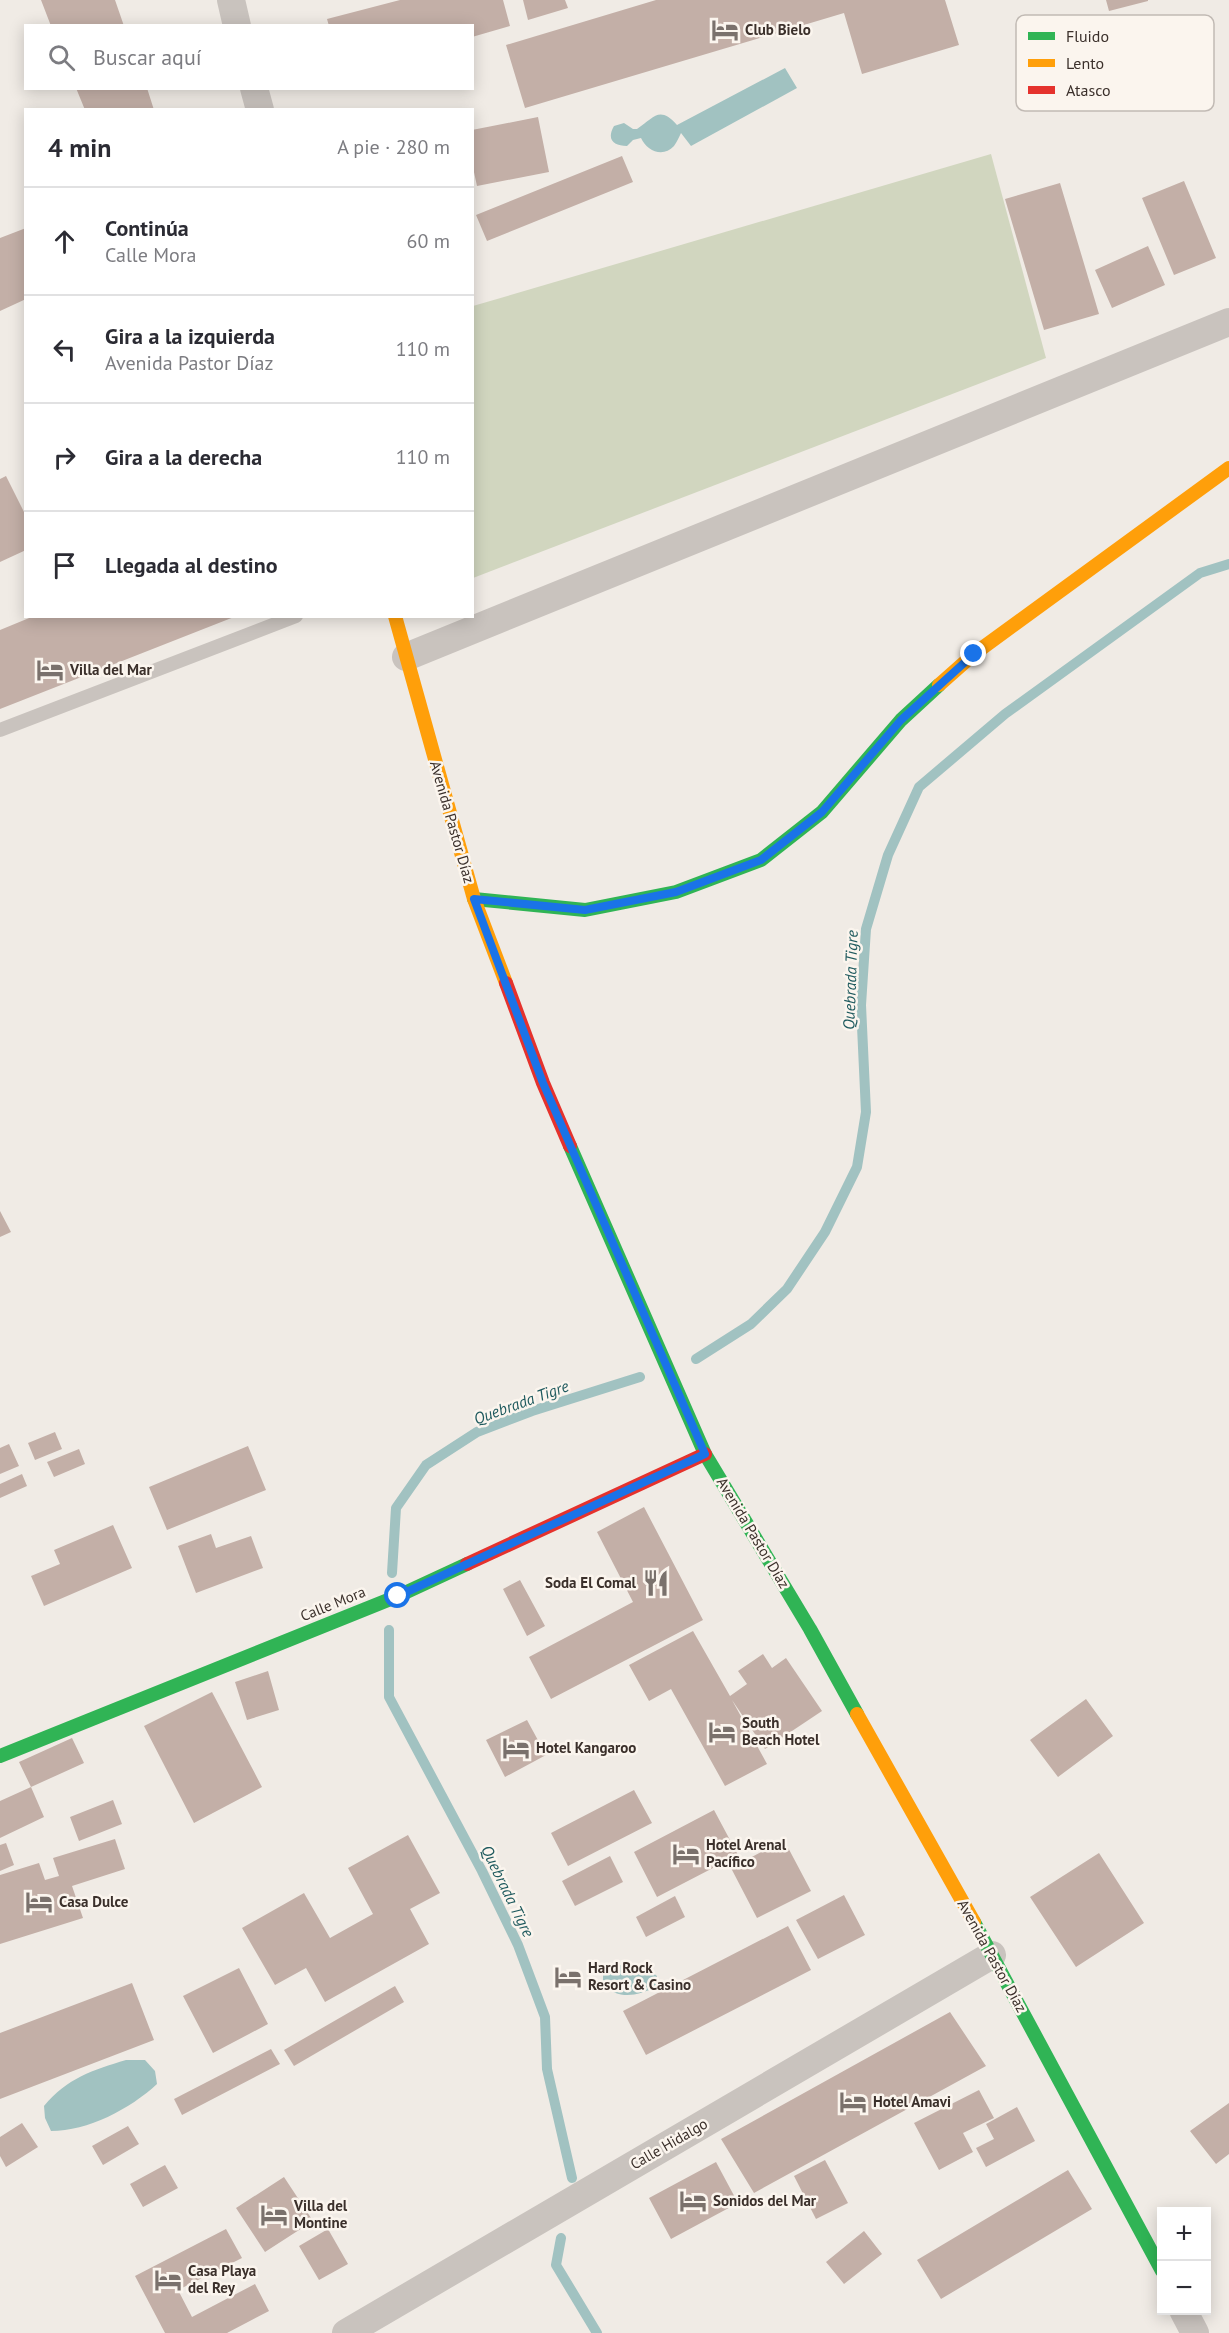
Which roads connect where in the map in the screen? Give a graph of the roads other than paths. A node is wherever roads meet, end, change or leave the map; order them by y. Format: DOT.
graph roads {
  1 [pos="231,0"];
  2 [pos="237,24"];
  3 [pos="255,90"];
  4 [pos="259,108"];
  5 [pos="1229,321"];
  6 [pos="1229,468"];
  7 [pos="291,618"];
  8 [pos="396,618"];
  9 [pos="406,657"];
  10 [pos="0,730"];
  11 [pos="474,899"];
  12 [pos="705,1454"];
  13 [pos="0,1756"];
  14 [pos="992,1955"];
  15 [pos="1157,2264"];
  16 [pos="1186,2315"];
  17 [pos="346,2333"];
  18 [pos="1195,2333"];
  1 -- 2 [label="street"];
  3 -- 4 [label="street"];
  5 -- 9 [label="street"];
  6 -- 11 [label="street"];
  7 -- 10 [label="lane"];
  8 -- 9 [label="street, Avenida Pastor Díaz"];
  9 -- 11 [label="street, Avenida Pastor Díaz"];
  11 -- 12 [label="street, Avenida Pastor Díaz"];
  12 -- 13 [label="street, Calle Mora"];
  12 -- 14 [label="street, Avenida Pastor Díaz"];
  14 -- 15 [label="street, Avenida Pastor Díaz"];
  14 -- 17 [label="street, Calle Hidalgo"];
  16 -- 18 [label="street"];
}
